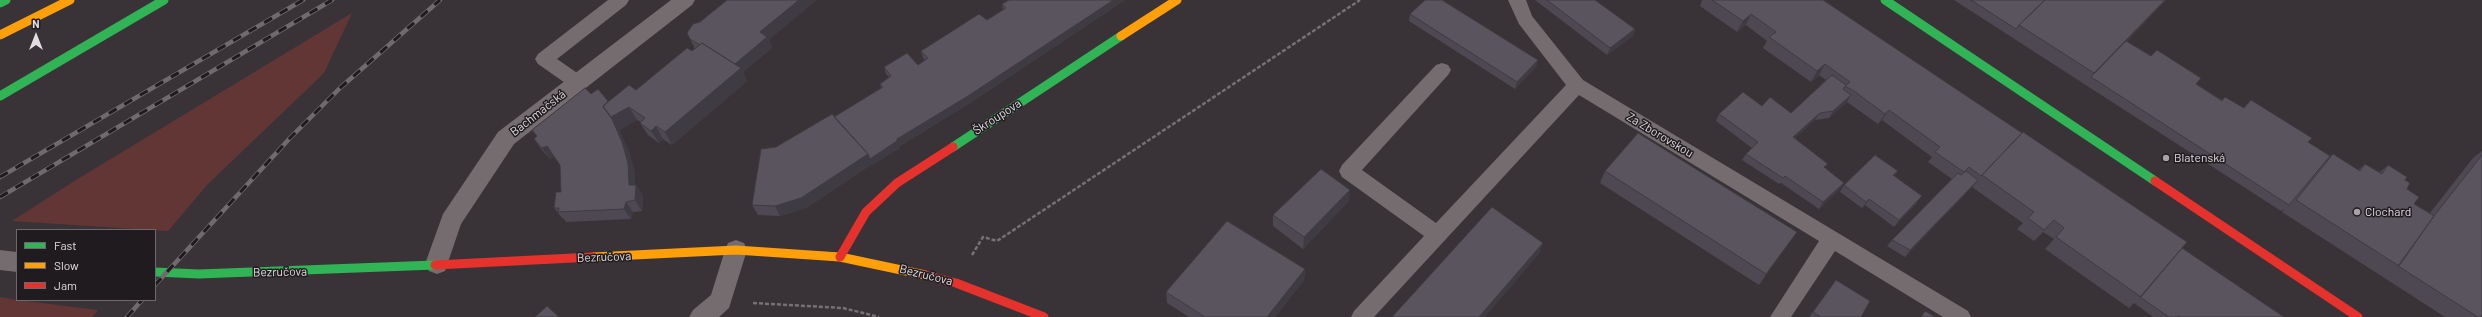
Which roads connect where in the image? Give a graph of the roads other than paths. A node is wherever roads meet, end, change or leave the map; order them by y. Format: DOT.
graph roads {
  1 [pos="6,0"];
  2 [pos="70,0"];
  3 [pos="164,0"];
  4 [pos="620,0"];
  5 [pos="685,0"];
  6 [pos="1177,0"];
  7 [pos="1517,0"];
  8 [pos="1885,0"];
  9 [pos="0,3"];
  10 [pos="0,35"];
  11 [pos="1442,70"];
  12 [pos="577,82"];
  13 [pos="1577,85"];
  14 [pos="0,96"];
  15 [pos="1437,235"];
  16 [pos="1832,238"];
  17 [pos="736,250"];
  18 [pos="840,256"];
  19 [pos="0,260"];
  20 [pos="16,262"];
  21 [pos="437,264"];
  22 [pos="156,272"];
  23 [pos="701,317"];
  24 [pos="1044,317"];
  25 [pos="1361,317"];
  26 [pos="1780,317"];
  27 [pos="1961,317"];
  28 [pos="2358,317"];
  1 -- 9 [label="main road"];
  2 -- 10 [label="main road"];
  3 -- 14 [label="main road"];
  4 -- 12 [label="lane"];
  5 -- 12 [label="street, Bachmačská"];
  6 -- 18 [label="main road, Škroupova"];
  7 -- 13 [label="lane, Za Zborovskou"];
  8 -- 28 [label="main road"];
  11 -- 15 [label="lane"];
  12 -- 21 [label="street, Bachmačská"];
  13 -- 15 [label="lane"];
  13 -- 16 [label="lane, Za Zborovskou"];
  15 -- 25 [label="lane"];
  16 -- 26 [label="lane"];
  16 -- 27 [label="lane, Za Zborovskou"];
  17 -- 18 [label="main road, Bezručova"];
  17 -- 21 [label="main road, Bezručova"];
  17 -- 23 [label="street"];
  18 -- 24 [label="main road, Bezručova"];
  19 -- 20 [label="street"];
  21 -- 22 [label="main road, Bezručova"];
}
